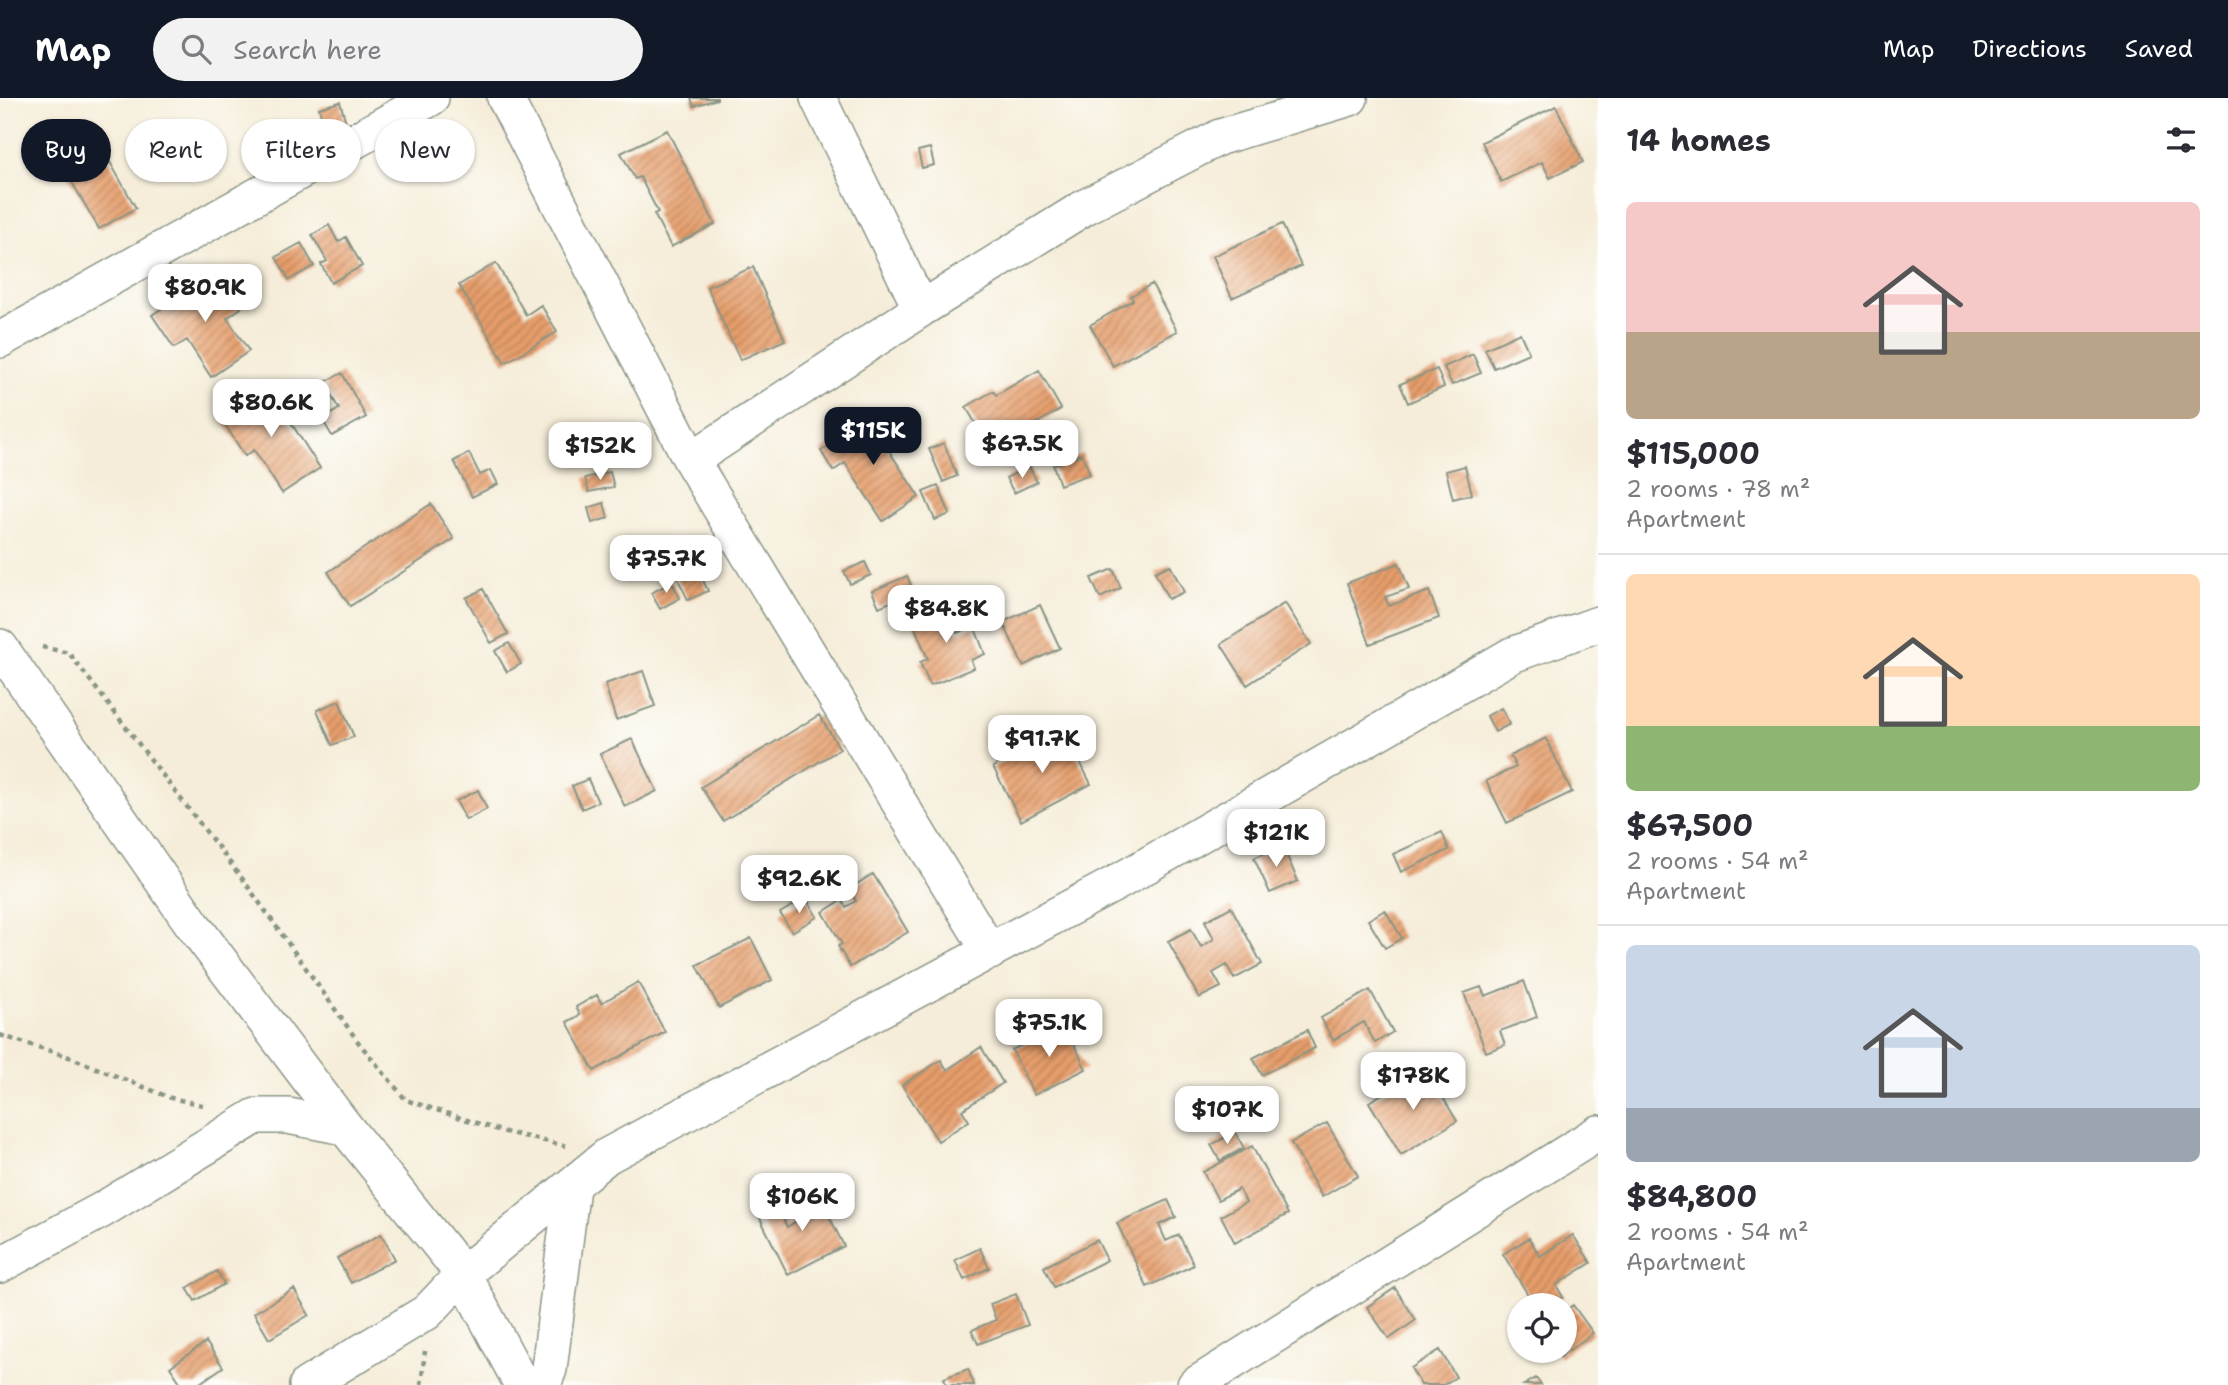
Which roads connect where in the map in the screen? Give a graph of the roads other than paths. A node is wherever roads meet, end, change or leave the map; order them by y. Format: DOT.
graph roads {
  1 [pos="431,98"];
  2 [pos="505,98"];
  3 [pos="818,98"];
  4 [pos="1338,100"];
  5 [pos="920,309"];
  6 [pos="0,340"];
  7 [pos="691,460"];
  8 [pos="1598,624"];
  9 [pos="0,647"];
  10 [pos="990,951"];
  11 [pos="345,1127"];
  12 [pos="1598,1133"];
  13 [pos="572,1187"];
  14 [pos="0,1265"];
  15 [pos="463,1274"];
  16 [pos="545,1381"];
  17 [pos="307,1385"];
  18 [pos="1195,1385"];
  1 -- 6 [label="street"];
  2 -- 7 [label="street"];
  3 -- 5 [label="street"];
  4 -- 5 [label="street"];
  5 -- 7 [label="street"];
  7 -- 10 [label="street"];
  8 -- 10 [label="street"];
  9 -- 11 [label="street"];
  10 -- 13 [label="street"];
  11 -- 14 [label="street"];
  11 -- 15 [label="street"];
  12 -- 18 [label="street"];
  13 -- 15 [label="street"];
  13 -- 16 [label="street"];
  15 -- 16 [label="street"];
  15 -- 17 [label="street"];
}
